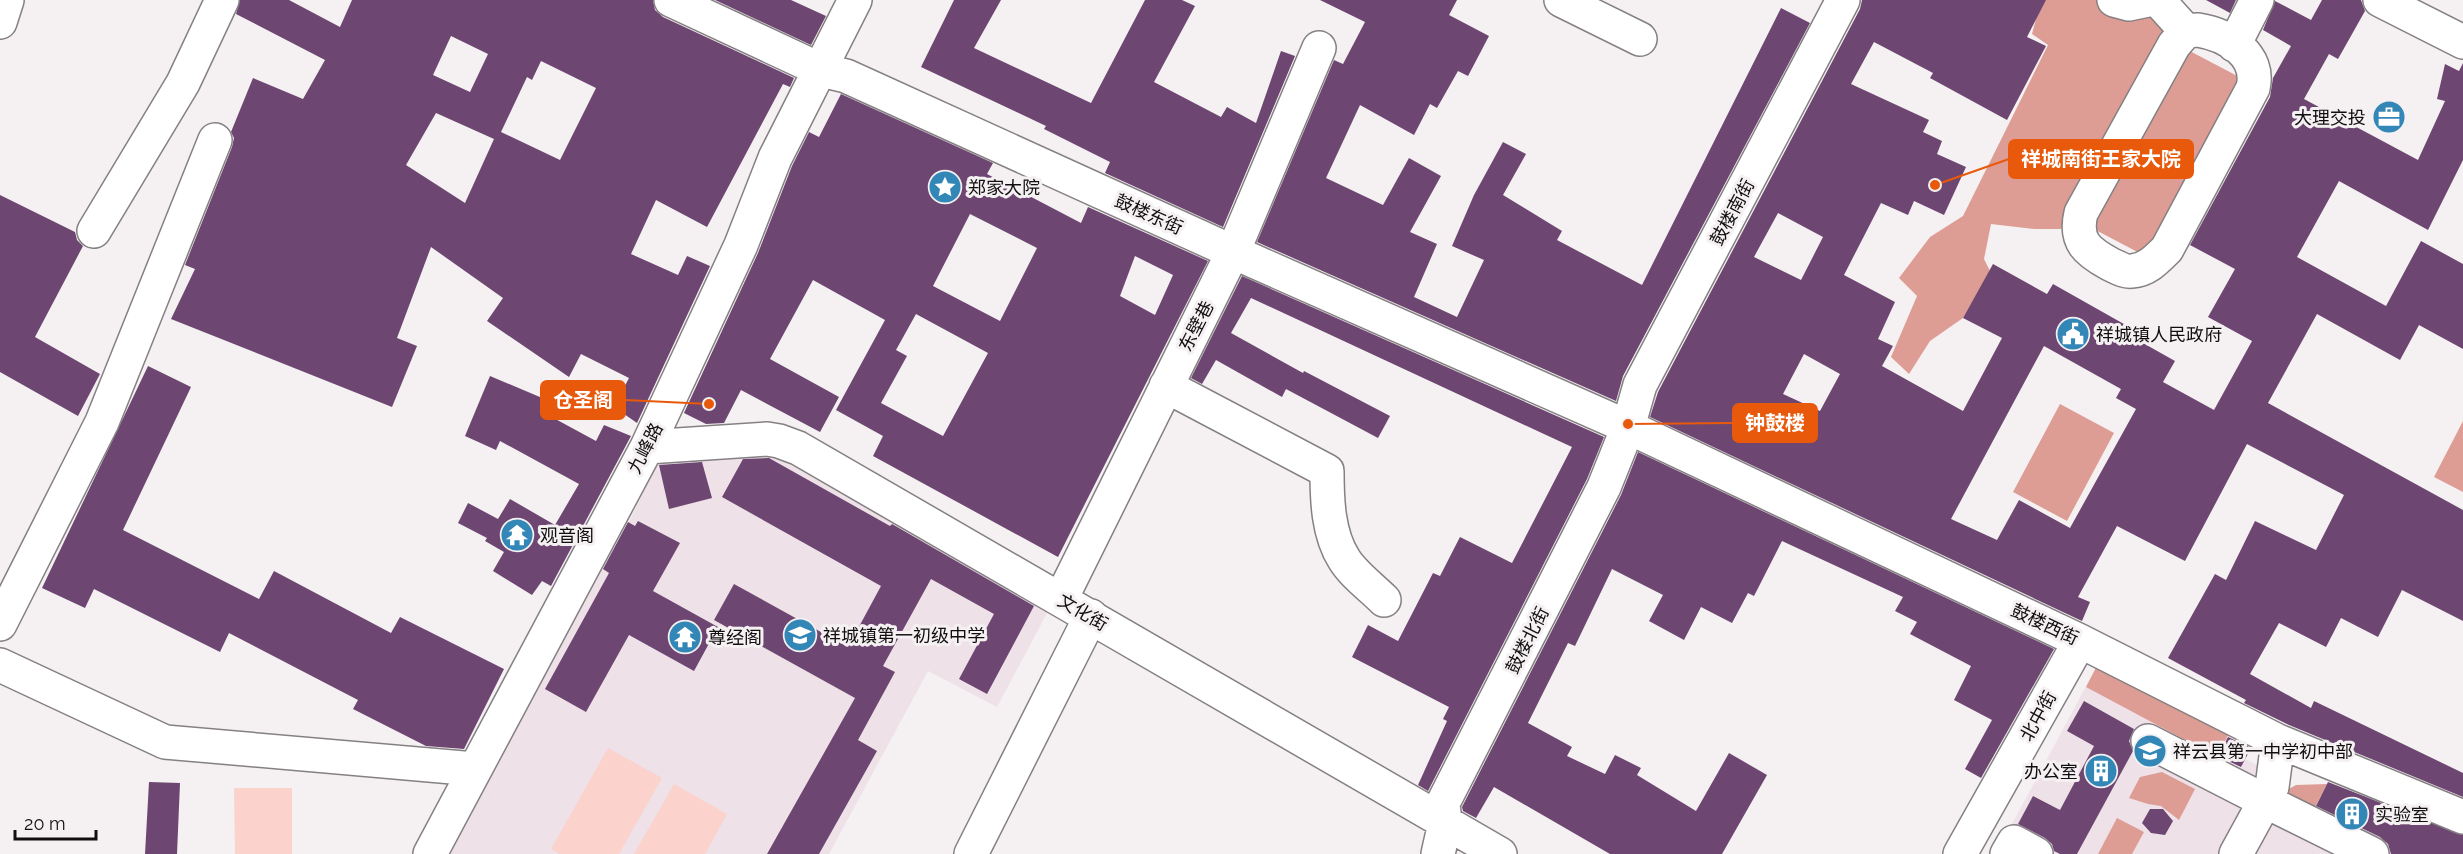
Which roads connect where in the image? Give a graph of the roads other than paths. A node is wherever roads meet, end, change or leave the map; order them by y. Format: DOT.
graph roads {
  1 [pos="8,0"];
  2 [pos="222,0"];
  3 [pos="671,0"];
  4 [pos="855,0"];
  5 [pos="1561,0"];
  6 [pos="1843,0"];
  7 [pos="2115,0"];
  8 [pos="2148,0"];
  9 [pos="2158,0"];
  10 [pos="2257,0"];
  11 [pos="2380,0"];
  12 [pos="0,22"];
  13 [pos="2186,31"];
  14 [pos="1640,39"];
  15 [pos="2463,42"];
  16 [pos="2234,45"];
  17 [pos="1319,48"];
  18 [pos="821,70"];
  19 [pos="215,140"];
  20 [pos="94,231"];
  21 [pos="1238,255"];
  22 [pos="1166,386"];
  23 [pos="1628,427"];
  24 [pos="646,447"];
  25 [pos="1060,598"];
  26 [pos="1384,600"];
  27 [pos="1091,616"];
  28 [pos="0,624"];
  29 [pos="2076,639"];
  30 [pos="0,665"];
  31 [pos="2148,741"];
  32 [pos="2278,741"];
  33 [pos="475,769"];
  34 [pos="2265,801"];
  35 [pos="2463,817"];
  36 [pos="1442,827"];
  37 [pos="430,854"];
  38 [pos="970,854"];
  39 [pos="1500,854"];
  40 [pos="1960,854"];
  41 [pos="2007,854"];
  42 [pos="2036,854"];
  43 [pos="2236,854"];
  44 [pos="2372,854"];
  1 -- 12 [label="street"];
  2 -- 20 [label="street"];
  3 -- 18 [label="street, 鼓楼东街"];
  4 -- 18 [label="street, 九峰路"];
  5 -- 14 [label="street"];
  6 -- 23 [label="street, 鼓楼南街"];
  7 -- 8 [label="street"];
  9 -- 13 [label="street"];
  10 -- 16 [label="street"];
  11 -- 15 [label="street"];
  13 -- 16 [label="street"];
  13 -- 16 [label="street"];
  17 -- 21 [label="street, 东壁巷"];
  18 -- 21 [label="street, 鼓楼东街"];
  18 -- 24 [label="street, 九峰路"];
  19 -- 28 [label="street"];
  21 -- 22 [label="street, 东壁巷"];
  21 -- 23 [label="street, 鼓楼东街"];
  22 -- 25 [label="street, 东壁巷"];
  22 -- 26 [label="street"];
  23 -- 29 [label="street, 鼓楼西街"];
  23 -- 36 [label="street, 鼓楼北街"];
  24 -- 25 [label="street, 文化街"];
  24 -- 33 [label="street, 九峰路"];
  25 -- 27 [label="street, 文化街"];
  27 -- 36 [label="street, 文化街"];
  27 -- 38 [label="street"];
  29 -- 32 [label="street, 鼓楼西街"];
  29 -- 40 [label="street, 北中街"];
  30 -- 33 [label="street"];
  31 -- 34 [label="street"];
  32 -- 34 [label="street"];
  32 -- 35 [label="street, 鼓楼西街"];
  33 -- 37 [label="street, 九峰路"];
  34 -- 43 [label="street"];
  34 -- 44 [label="street"];
  36 -- 39 [label="street, 文化街"];
  41 -- 42 [label="street"];
}
